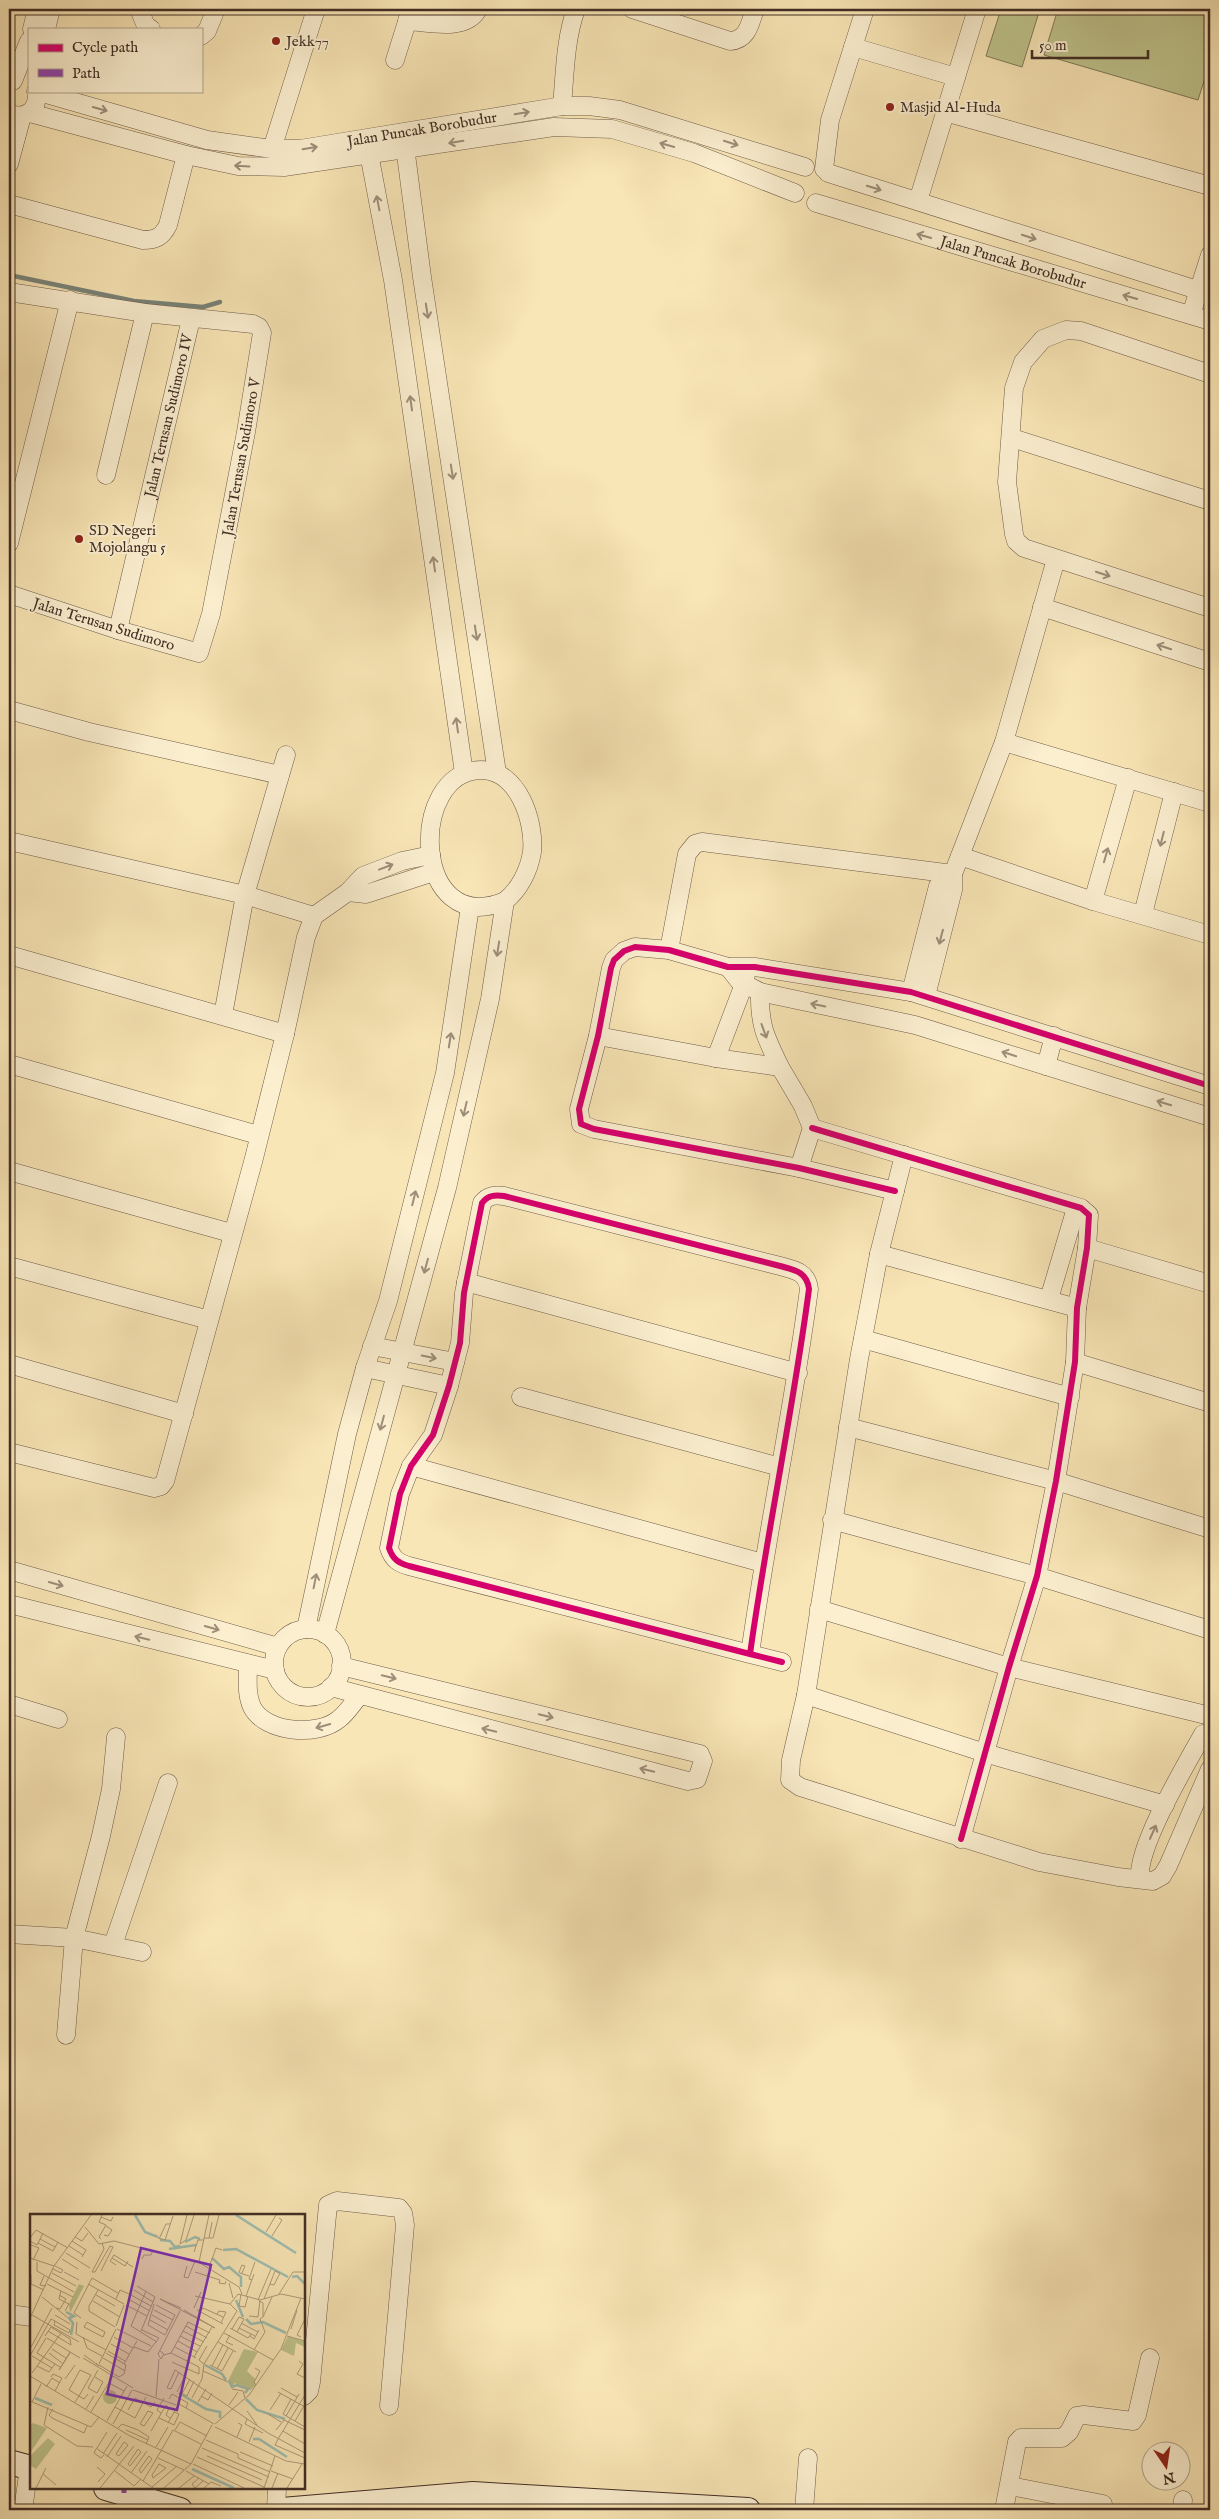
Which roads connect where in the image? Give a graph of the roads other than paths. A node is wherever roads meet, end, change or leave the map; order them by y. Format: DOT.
graph roads {
  1 [pos="37,9"];
  2 [pos="51,9"];
  3 [pos="139,9"];
  4 [pos="216,9"];
  5 [pos="316,9"];
  6 [pos="478,9"];
  7 [pos="576,9"];
  8 [pos="632,9"];
  9 [pos="755,9"];
  10 [pos="865,9"];
  11 [pos="978,9"];
  12 [pos="409,15"];
  13 [pos="32,28"];
  14 [pos="46,28"];
  15 [pos="149,28"];
  16 [pos="202,35"];
  17 [pos="28,44"];
  18 [pos="853,47"];
  19 [pos="395,60"];
  20 [pos="956,77"];
  21 [pos="17,82"];
  22 [pos="36,92"];
  23 [pos="39,92"];
  24 [pos="562,106"];
  25 [pos="945,112"];
  26 [pos="20,114"];
  27 [pos="700,132"];
  28 [pos="405,142"];
  29 [pos="367,147"];
  30 [pos="272,149"];
  31 [pos="694,152"];
  32 [pos="186,154"];
  33 [pos="9,164"];
  34 [pos="817,169"];
  35 [pos="1210,186"];
  36 [pos="795,192"];
  37 [pos="918,201"];
  38 [pos="816,203"];
  39 [pos="9,204"];
  40 [pos="1210,255"];
  41 [pos="422,277"];
  42 [pos="394,280"];
  43 [pos="1171,282"];
  44 [pos="9,292"];
  45 [pos="1204,292"];
  46 [pos="70,300"];
  47 [pos="1162,306"];
  48 [pos="145,313"];
  49 [pos="1191,315"];
  50 [pos="190,319"];
  51 [pos="1210,321"];
  52 [pos="1210,374"];
  53 [pos="1012,438"];
  54 [pos="106,475"];
  55 [pos="1210,501"];
  56 [pos="9,543"];
  57 [pos="1056,559"];
  58 [pos="9,594"];
  59 [pos="1042,607"];
  60 [pos="1210,608"];
  61 [pos="118,630"];
  62 [pos="198,654"];
  63 [pos="1210,662"];
  64 [pos="9,710"];
  65 [pos="1004,742"];
  66 [pos="286,755"];
  67 [pos="464,773"];
  68 [pos="497,773"];
  69 [pos="280,776"];
  70 [pos="1128,778"];
  71 [pos="1174,792"];
  72 [pos="1210,803"];
  73 [pos="9,841"];
  74 [pos="960,856"];
  75 [pos="433,864"];
  76 [pos="953,874"];
  77 [pos="245,894"];
  78 [pos="505,901"];
  79 [pos="1093,902"];
  80 [pos="470,907"];
  81 [pos="1143,914"];
  82 [pos="314,916"];
  83 [pos="1210,935"];
  84 [pos="669,950"];
  85 [pos="9,955"];
  86 [pos="745,975"];
  87 [pos="862,985"];
  88 [pos="760,992"];
  89 [pos="918,994"];
  90 [pos="855,1012"];
  91 [pos="223,1014"];
  92 [pos="285,1034"];
  93 [pos="598,1036"];
  94 [pos="1054,1036"];
  95 [pos="716,1058"];
  96 [pos="9,1064"];
  97 [pos="1046,1066"];
  98 [pos="780,1067"];
  99 [pos="1210,1086"];
  100 [pos="1210,1117"];
  101 [pos="812,1128"];
  102 [pos="258,1135"];
  103 [pos="904,1155"];
  104 [pos="799,1168"];
  105 [pos="9,1171"];
  106 [pos="895,1191"];
  107 [pos="1076,1208"];
  108 [pos="232,1234"];
  109 [pos="1087,1248"];
  110 [pos="879,1254"];
  111 [pos="9,1266"];
  112 [pos="466,1282"];
  113 [pos="1210,1284"];
  114 [pos="1049,1299"];
  115 [pos="1077,1308"];
  116 [pos="209,1320"];
  117 [pos="863,1339"];
  118 [pos="372,1346"];
  119 [pos="403,1352"];
  120 [pos="454,1362"];
  121 [pos="1075,1362"];
  122 [pos="9,1364"];
  123 [pos="365,1368"];
  124 [pos="798,1373"];
  125 [pos="395,1374"];
  126 [pos="449,1386"];
  127 [pos="521,1397"];
  128 [pos="1070,1397"];
  129 [pos="1210,1403"];
  130 [pos="184,1414"];
  131 [pos="848,1427"];
  132 [pos="9,1452"];
  133 [pos="411,1466"];
  134 [pos="780,1467"];
  135 [pos="1056,1481"];
  136 [pos="832,1520"];
  137 [pos="1210,1529"];
  138 [pos="763,1563"];
  139 [pos="9,1570"];
  140 [pos="1037,1576"];
  141 [pos="9,1604"];
  142 [pos="819,1609"];
  143 [pos="306,1629"];
  144 [pos="1210,1630"];
  145 [pos="324,1634"];
  146 [pos="278,1647"];
  147 [pos="750,1654"];
  148 [pos="782,1662"];
  149 [pos="248,1665"];
  150 [pos="341,1666"];
  151 [pos="1009,1667"];
  152 [pos="274,1670"];
  153 [pos="331,1687"];
  154 [pos="806,1694"];
  155 [pos="359,1696"];
  156 [pos="9,1704"];
  157 [pos="1206,1709"];
  158 [pos="58,1719"];
  159 [pos="116,1737"];
  160 [pos="1207,1737"];
  161 [pos="985,1753"];
  162 [pos="1210,1769"];
  163 [pos="168,1783"];
  164 [pos="1165,1805"];
  165 [pos="961,1839"];
  166 [pos="1140,1878"];
  167 [pos="9,1934"];
  168 [pos="74,1938"];
  169 [pos="113,1945"];
  170 [pos="142,1952"];
  171 [pos="66,2035"];
  172 [pos="9,2314"];
  173 [pos="30,2317"];
  174 [pos="1150,2358"];
  175 [pos="305,2395"];
  176 [pos="389,2406"];
  177 [pos="808,2458"];
  178 [pos="23,2466"];
  179 [pos="1010,2486"];
  180 [pos="118,2489"];
  181 [pos="278,2489"];
  182 [pos="501,2503"];
  183 [pos="423,2504"];
  184 [pos="1103,2504"];
  185 [pos="342,2507"];
  186 [pos="23,2510"];
  187 [pos="180,2510"];
  188 [pos="276,2510"];
  189 [pos="282,2510"];
  190 [pos="748,2510"];
  191 [pos="804,2510"];
  192 [pos="1004,2510"];
  1 -- 13 [label="street"];
  2 -- 14 [label="street"];
  3 -- 15 [label="street"];
  4 -- 16 [label="street"];
  5 -- 30 [label="street"];
  6 -- 12 [label="street"];
  7 -- 24 [label="street"];
  8 -- 9 [label="street"];
  10 -- 18 [label="street"];
  11 -- 20 [label="street"];
  12 -- 19 [label="street"];
  17 -- 21 [label="street"];
  18 -- 20 [label="street"];
  18 -- 34 [label="street"];
  20 -- 25 [label="street"];
  22 -- 26 [label="street"];
  23 -- 30 [label="street, Jalan Puncak Borobudur, one-way"];
  24 -- 27 [label="street, Jalan Puncak Borobudur"];
  28 -- 24 [label="street, Jalan Puncak Borobudur, one-way"];
  25 -- 35 [label="street"];
  25 -- 37 [label="street"];
  26 -- 32 [label="street, Jalan Puncak Borobudur"];
  26 -- 33 [label="street"];
  27 -- 31 [label="street"];
  27 -- 34 [label="street, Jalan Puncak Borobudur, one-way"];
  28 -- 29 [label="street, Jalan Puncak Borobudur"];
  31 -- 28 [label="street, Jalan Puncak Borobudur, one-way"];
  28 -- 41 [label="street"];
  30 -- 29 [label="street, Jalan Puncak Borobudur, one-way"];
  29 -- 32 [label="street, Jalan Puncak Borobudur, one-way"];
  42 -- 29 [label="street, one-way"];
  31 -- 36 [label="street, Jalan Puncak Borobudur"];
  32 -- 39 [label="street"];
  34 -- 36 [label="street"];
  34 -- 37 [label="street, Jalan Puncak Borobudur, one-way"];
  34 -- 38 [label="street"];
  36 -- 38 [label="street"];
  37 -- 43 [label="street, Jalan Puncak Borobudur, one-way"];
  47 -- 38 [label="street, Jalan Puncak Borobudur, one-way"];
  40 -- 45 [label="street"];
  41 -- 42 [label="street"];
  41 -- 68 [label="street, one-way"];
  67 -- 42 [label="street, one-way"];
  43 -- 45 [label="street, Jalan Puncak Borobudur"];
  43 -- 47 [label="street"];
  44 -- 46 [label="street"];
  45 -- 49 [label="street"];
  46 -- 48 [label="street"];
  46 -- 56 [label="street"];
  47 -- 49 [label="street, Jalan Puncak Borobudur"];
  48 -- 50 [label="street"];
  48 -- 54 [label="street"];
  49 -- 51 [label="street, Jalan Puncak Borobudur"];
  50 -- 61 [label="street, Jalan Terusan Sudimoro IV"];
  50 -- 62 [label="street, Jalan Terusan Sudimoro V"];
  52 -- 53 [label="street"];
  53 -- 55 [label="street"];
  53 -- 57 [label="street"];
  57 -- 59 [label="street"];
  57 -- 60 [label="street, one-way"];
  58 -- 61 [label="street, Jalan Terusan Sudimoro"];
  63 -- 59 [label="street, one-way"];
  59 -- 65 [label="street"];
  61 -- 62 [label="street, Jalan Terusan Sudimoro"];
  64 -- 69 [label="street"];
  65 -- 70 [label="street"];
  65 -- 74 [label="street"];
  66 -- 69 [label="street"];
  67 -- 68 [label="street"];
  67 -- 75 [label="street"];
  68 -- 78 [label="street"];
  69 -- 77 [label="street"];
  70 -- 71 [label="street"];
  79 -- 70 [label="street, one-way"];
  71 -- 72 [label="street"];
  71 -- 81 [label="street, one-way"];
  73 -- 77 [label="street"];
  74 -- 76 [label="street"];
  74 -- 79 [label="street"];
  75 -- 80 [label="street"];
  75 -- 82 [label="street"];
  76 -- 84 [label="street"];
  76 -- 89 [label="street"];
  77 -- 82 [label="street"];
  77 -- 91 [label="street"];
  78 -- 80 [label="street"];
  78 -- 119 [label="street, one-way"];
  79 -- 81 [label="street"];
  118 -- 80 [label="street, one-way"];
  81 -- 83 [label="street"];
  82 -- 92 [label="street"];
  84 -- 86 [label="street"];
  84 -- 93 [label="street"];
  85 -- 91 [label="street"];
  86 -- 87 [label="street"];
  86 -- 88 [label="street"];
  86 -- 95 [label="street"];
  87 -- 89 [label="street"];
  87 -- 90 [label="street"];
  90 -- 88 [label="street, one-way"];
  88 -- 98 [label="street, one-way"];
  89 -- 94 [label="street"];
  97 -- 90 [label="street, one-way"];
  91 -- 92 [label="street"];
  92 -- 102 [label="street"];
  93 -- 95 [label="street"];
  93 -- 104 [label="street"];
  94 -- 97 [label="street"];
  94 -- 99 [label="street"];
  95 -- 98 [label="street"];
  96 -- 102 [label="street"];
  100 -- 97 [label="street, one-way"];
  98 -- 101 [label="street"];
  101 -- 103 [label="street"];
  101 -- 104 [label="street"];
  102 -- 108 [label="street"];
  103 -- 106 [label="street"];
  103 -- 107 [label="street"];
  104 -- 106 [label="street"];
  105 -- 108 [label="street"];
  106 -- 110 [label="street"];
  107 -- 109 [label="street"];
  107 -- 114 [label="street"];
  108 -- 116 [label="street"];
  109 -- 113 [label="street"];
  109 -- 115 [label="street"];
  110 -- 114 [label="street"];
  110 -- 117 [label="street"];
  111 -- 116 [label="street"];
  112 -- 120 [label="street"];
  112 -- 124 [label="street"];
  112 -- 124 [label="street"];
  114 -- 115 [label="street"];
  115 -- 121 [label="street"];
  116 -- 130 [label="street"];
  117 -- 128 [label="street"];
  117 -- 131 [label="street"];
  118 -- 119 [label="street"];
  118 -- 123 [label="street"];
  119 -- 120 [label="street, one-way"];
  119 -- 125 [label="street"];
  120 -- 126 [label="street"];
  121 -- 128 [label="street"];
  121 -- 129 [label="street"];
  122 -- 130 [label="street"];
  123 -- 125 [label="street"];
  143 -- 123 [label="street, one-way"];
  124 -- 134 [label="street"];
  125 -- 126 [label="street"];
  125 -- 145 [label="street, one-way"];
  126 -- 133 [label="street"];
  127 -- 134 [label="street"];
  128 -- 135 [label="street"];
  130 -- 132 [label="street"];
  131 -- 135 [label="street"];
  131 -- 136 [label="street"];
  133 -- 138 [label="street"];
  133 -- 147 [label="street"];
  134 -- 138 [label="street"];
  135 -- 137 [label="street"];
  135 -- 140 [label="street"];
  136 -- 140 [label="street"];
  136 -- 142 [label="street"];
  138 -- 147 [label="street"];
  139 -- 146 [label="street, one-way"];
  140 -- 144 [label="street"];
  140 -- 151 [label="street"];
  149 -- 141 [label="street, one-way"];
  142 -- 151 [label="street"];
  142 -- 154 [label="street"];
  143 -- 145 [label="street"];
  143 -- 146 [label="street"];
  145 -- 150 [label="street"];
  146 -- 152 [label="street"];
  147 -- 148 [label="street"];
  149 -- 152 [label="street"];
  155 -- 149 [label="street, one-way"];
  150 -- 153 [label="street"];
  150 -- 155 [label="street, one-way"];
  151 -- 157 [label="street"];
  151 -- 161 [label="street"];
  152 -- 153 [label="street"];
  153 -- 155 [label="street"];
  154 -- 161 [label="street"];
  154 -- 165 [label="street"];
  156 -- 158 [label="street"];
  157 -- 160 [label="street"];
  159 -- 168 [label="street"];
  160 -- 164 [label="street"];
  161 -- 164 [label="street"];
  161 -- 165 [label="street"];
  162 -- 166 [label="street"];
  163 -- 169 [label="street"];
  166 -- 164 [label="street, one-way"];
  165 -- 166 [label="street"];
  167 -- 168 [label="street"];
  168 -- 169 [label="street"];
  168 -- 171 [label="street"];
  169 -- 170 [label="street"];
  172 -- 173 [label="street"];
  174 -- 179 [label="street"];
  175 -- 176 [label="street"];
  177 -- 191 [label="street"];
  178 -- 186 [label="street"];
  179 -- 184 [label="street"];
  179 -- 192 [label="street"];
  180 -- 187 [label="street"];
  181 -- 188 [label="street"];
  182 -- 183 [label="street"];
  182 -- 190 [label="street"];
  183 -- 185 [label="street"];
  185 -- 189 [label="street"];
}
